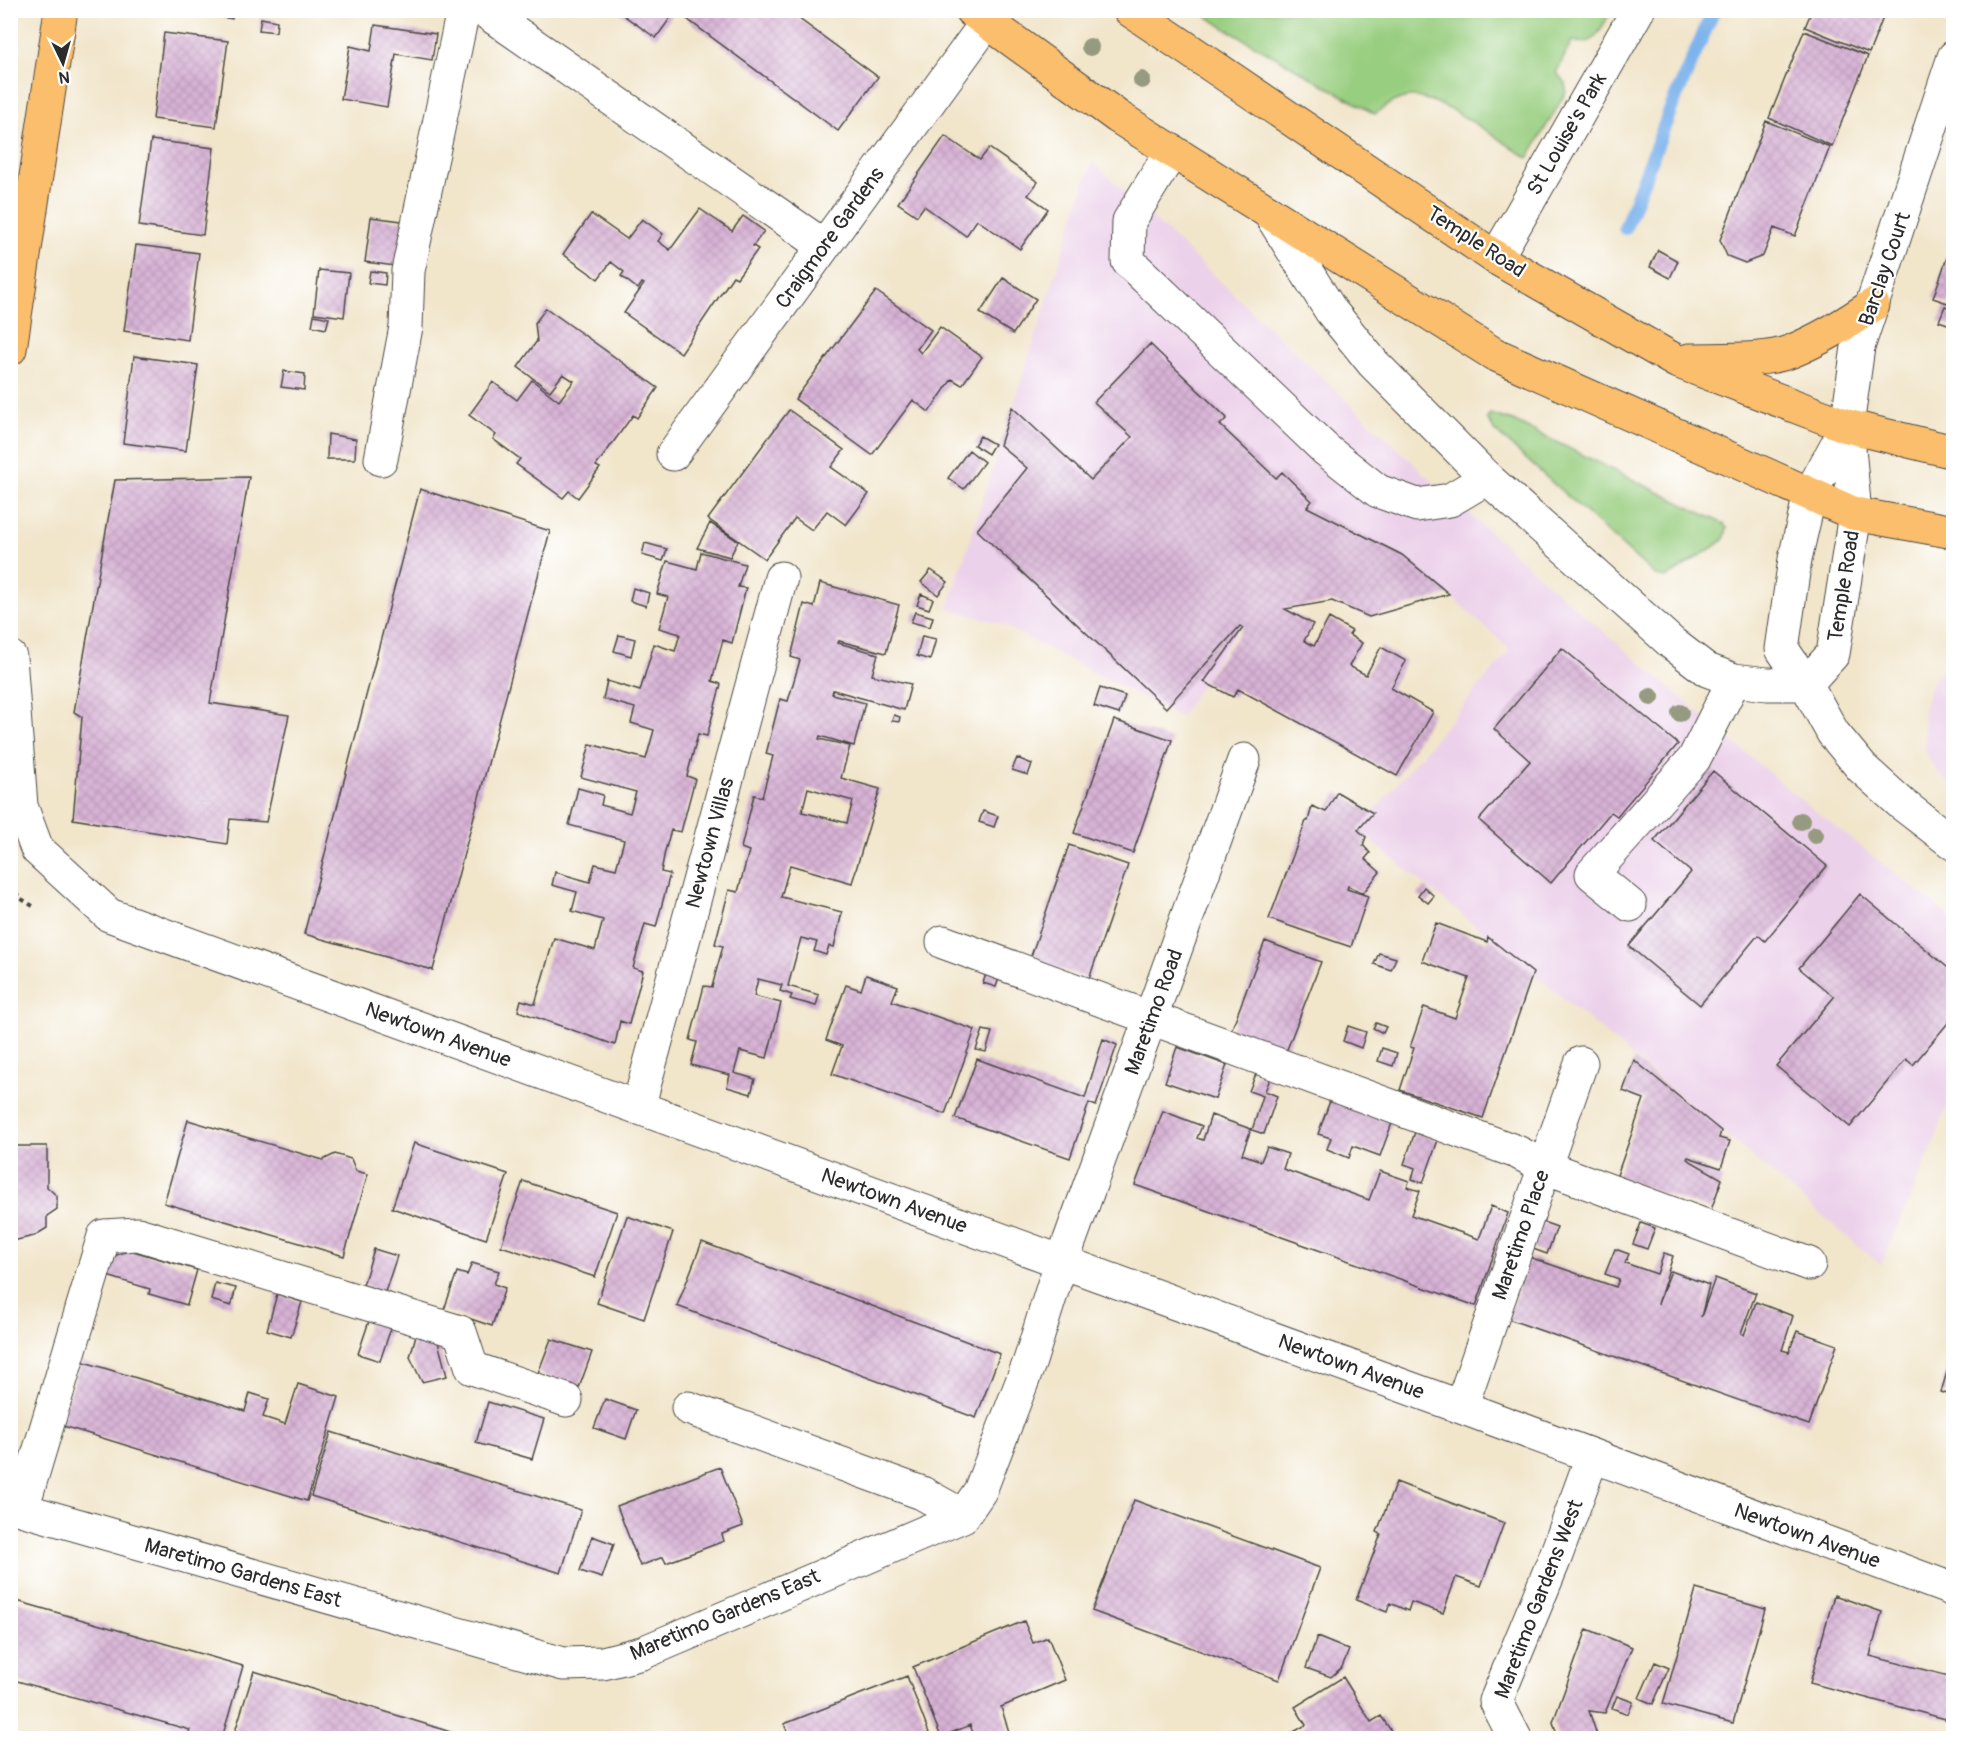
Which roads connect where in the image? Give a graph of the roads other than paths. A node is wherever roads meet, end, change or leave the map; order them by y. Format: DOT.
graph roads {
  1 [pos="61,10"];
  2 [pos="470,10"];
  3 [pos="483,10"];
  4 [pos="1130,10"];
  5 [pos="1638,10"];
  6 [pos="979,16"];
  7 [pos="1953,57"];
  8 [pos="1945,117"];
  9 [pos="1172,151"];
  10 [pos="1269,212"];
  11 [pos="824,246"];
  12 [pos="1496,258"];
  13 [pos="1873,305"];
  14 [pos="10,349"];
  15 [pos="1676,361"];
  16 [pos="1847,426"];
  17 [pos="1953,452"];
  18 [pos="673,454"];
  19 [pos="381,459"];
  20 [pos="1487,478"];
  21 [pos="1810,494"];
  22 [pos="1855,514"];
  23 [pos="1953,532"];
  24 [pos="782,578"];
  25 [pos="10,657"];
  26 [pos="1734,680"];
  27 [pos="1806,684"];
  28 [pos="1244,760"];
  29 [pos="1953,844"];
  30 [pos="1630,905"];
  31 [pos="942,942"];
  32 [pos="1152,1019"];
  33 [pos="1581,1063"];
  34 [pos="638,1108"];
  35 [pos="1545,1167"];
  36 [pos="1061,1263"];
  37 [pos="1809,1264"];
  38 [pos="566,1400"];
  39 [pos="1461,1407"];
  40 [pos="688,1408"];
  41 [pos="1592,1457"];
  42 [pos="16,1508"];
  43 [pos="963,1516"];
  44 [pos="1953,1590"];
  45 [pos="1515,1738"];
  1 -- 14 [label="highway"];
  2 -- 19 [label="street"];
  3 -- 11 [label="street"];
  4 -- 12 [label="highway, Temple Road"];
  5 -- 12 [label="street, St Louise's Park"];
  6 -- 9 [label="highway, Temple Road"];
  6 -- 11 [label="street, Craigmore Gardens"];
  7 -- 8 [label="street, Barclay Court"];
  8 -- 13 [label="street, Barclay Court"];
  9 -- 10 [label="highway, Temple Road"];
  9 -- 20 [label="street"];
  10 -- 20 [label="street, Temple Road"];
  10 -- 21 [label="highway, Temple Road"];
  11 -- 18 [label="street, Craigmore Gardens"];
  12 -- 15 [label="highway, Temple Road"];
  13 -- 15 [label="highway"];
  13 -- 16 [label="street, Barclay Court"];
  15 -- 16 [label="highway, Temple Road"];
  16 -- 17 [label="highway"];
  16 -- 21 [label="street"];
  16 -- 22 [label="street, Temple Road"];
  20 -- 26 [label="street, Temple Road"];
  21 -- 22 [label="highway, Temple Road"];
  21 -- 27 [label="street"];
  22 -- 23 [label="highway"];
  22 -- 27 [label="street, Temple Road"];
  24 -- 34 [label="street, Newtown Villas"];
  25 -- 34 [label="street, Newtown Avenue"];
  26 -- 27 [label="street, Temple Road"];
  26 -- 30 [label="street"];
  27 -- 29 [label="street"];
  28 -- 32 [label="street, Maretimo Road"];
  31 -- 32 [label="street"];
  32 -- 35 [label="street"];
  32 -- 36 [label="street, Maretimo Road"];
  33 -- 35 [label="street, Maretimo Place"];
  34 -- 36 [label="street, Newtown Avenue"];
  35 -- 37 [label="street"];
  35 -- 39 [label="street, Maretimo Place"];
  36 -- 39 [label="street, Newtown Avenue"];
  36 -- 43 [label="street"];
  38 -- 42 [label="street"];
  39 -- 41 [label="street, Newtown Avenue"];
  40 -- 43 [label="street"];
  41 -- 44 [label="street, Newtown Avenue"];
  41 -- 45 [label="street, Maretimo Gardens West"];
  42 -- 43 [label="street, Maretimo Gardens East"];
}
